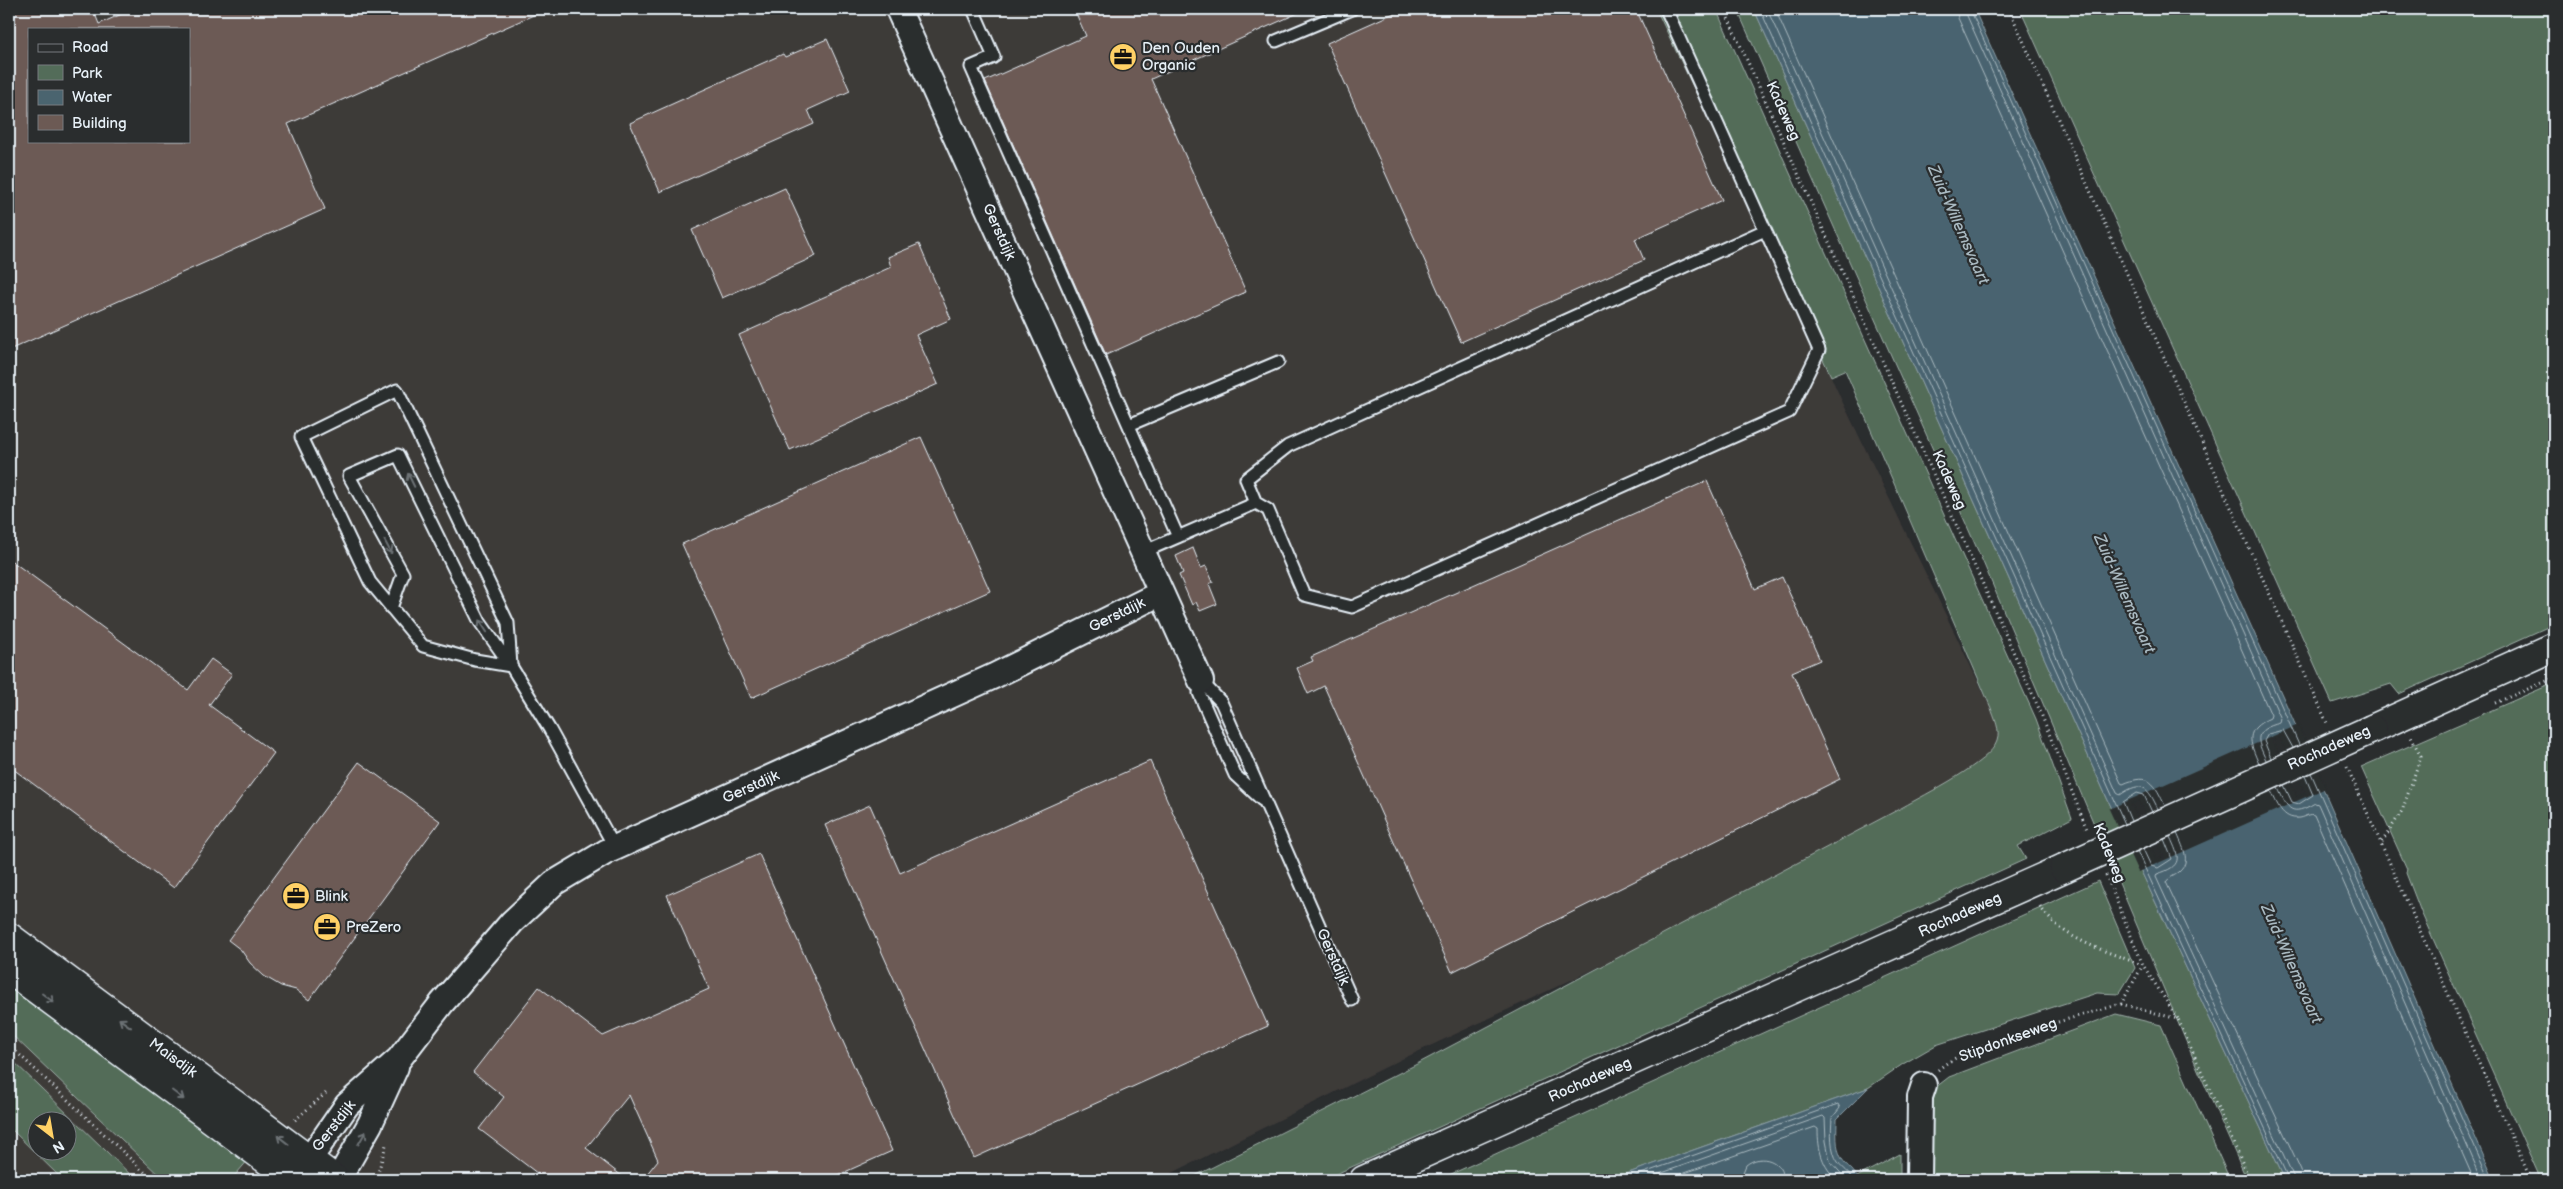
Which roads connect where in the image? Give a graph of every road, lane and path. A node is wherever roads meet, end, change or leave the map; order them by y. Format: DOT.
graph roads {
  1 [pos="898,9"];
  2 [pos="973,9"];
  3 [pos="1352,9"];
  4 [pos="1666,9"];
  5 [pos="1724,9"];
  6 [pos="2009,9"];
  7 [pos="1276,41"];
  8 [pos="1765,230"];
  9 [pos="1278,362"];
  10 [pos="1129,425"];
  11 [pos="1256,503"];
  12 [pos="1178,537"];
  13 [pos="1143,552"];
  14 [pos="1161,593"];
  15 [pos="391,608"];
  16 [pos="2554,647"];
  17 [pos="511,666"];
  18 [pos="1200,687"];
  19 [pos="2330,730"];
  20 [pos="2411,737"];
  21 [pos="2346,765"];
  22 [pos="1266,804"];
  23 [pos="2090,836"];
  24 [pos="2382,843"];
  25 [pos="615,848"];
  26 [pos="2105,873"];
  27 [pos="2038,901"];
  28 [pos="9,937"];
  29 [pos="2143,966"];
  30 [pos="9,969"];
  31 [pos="1352,1000"];
  32 [pos="2121,1004"];
  33 [pos="2178,1018"];
  34 [pos="9,1045"];
  35 [pos="400,1059"];
  36 [pos="1924,1085"];
  37 [pos="303,1173"];
  38 [pos="153,1180"];
  39 [pos="337,1180"];
  40 [pos="1364,1180"];
  41 [pos="1919,1180"];
  42 [pos="2250,1180"];
  43 [pos="2531,1180"];
  1 -- 13 [label="street, Gerstdijk"];
  2 -- 10 [label="lane"];
  3 -- 7 [label="lane"];
  4 -- 8 [label="lane"];
  5 -- 23 [label="path, Kadeweg"];
  6 -- 19 [label="path"];
  8 -- 11 [label="lane"];
  8 -- 11 [label="lane"];
  9 -- 10 [label="lane"];
  10 -- 12 [label="lane"];
  11 -- 12 [label="lane"];
  12 -- 13 [label="lane"];
  13 -- 14 [label="street, Gerstdijk"];
  14 -- 18 [label="street, Gerstdijk"];
  14 -- 25 [label="street, Gerstdijk"];
  15 -- 17 [label="lane"];
  17 -- 15 [label="lane, one-way"];
  15 -- 17 [label="lane"];
  16 -- 40 [label="main road, Rochadeweg, bridge"];
  17 -- 25 [label="lane"];
  18 -- 22 [label="lane, Gerstdijk"];
  18 -- 22 [label="lane, Gerstdijk"];
  20 -- 24 [label="path"];
  21 -- 24 [label="path"];
  22 -- 31 [label="lane, Gerstdijk"];
  24 -- 43 [label="path"];
  25 -- 35 [label="street, Gerstdijk"];
  26 -- 29 [label="path, Kadeweg"];
  27 -- 29 [label="path"];
  37 -- 28 [label="main road, Maisdijk, one-way"];
  29 -- 32 [label="path"];
  29 -- 33 [label="path, Kadeweg"];
  30 -- 37 [label="main road, Maisdijk, one-way"];
  32 -- 33 [label="path"];
  32 -- 36 [label="path, Stipdonkseweg"];
  33 -- 42 [label="path, Kadeweg"];
  34 -- 38 [label="path"];
  35 -- 37 [label="street, Gerstdijk"];
  39 -- 35 [label="street, Gerstdijk, one-way"];
  36 -- 41 [label="street"];
  37 -- 39 [label="main road, Maisdijk"];
}
